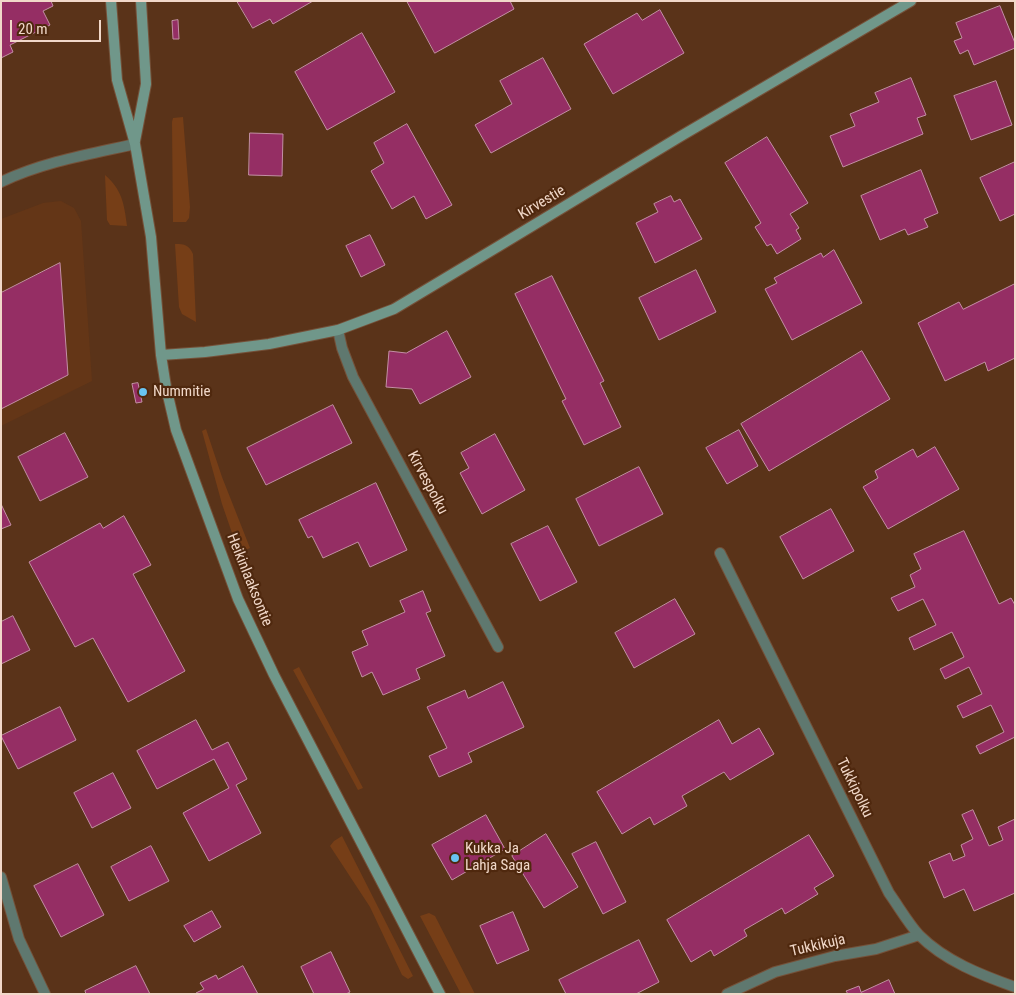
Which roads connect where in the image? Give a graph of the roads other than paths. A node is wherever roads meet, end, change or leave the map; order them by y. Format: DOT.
graph roads {
  1 [pos="111,1"];
  2 [pos="141,1"];
  3 [pos="910,1"];
  4 [pos="135,144"];
  5 [pos="1,182"];
  6 [pos="338,330"];
  7 [pos="161,355"];
  8 [pos="720,553"];
  9 [pos="498,647"];
  10 [pos="1,877"];
  11 [pos="919,934"];
  12 [pos="1015,986"];
  13 [pos="45,994"];
  14 [pos="440,994"];
  15 [pos="727,994"];
  1 -- 4 [label="main road, Heikinlaaksontie"];
  2 -- 4 [label="main road, Heikinlaaksontie"];
  3 -- 6 [label="main road, Kirvestie"];
  4 -- 5 [label="street"];
  4 -- 7 [label="main road, Heikinlaaksontie"];
  6 -- 7 [label="main road, Kirvestie"];
  6 -- 9 [label="street, Kirvespolku"];
  7 -- 14 [label="main road, Heikinlaaksontie"];
  8 -- 11 [label="street, Tukkipolku"];
  10 -- 13 [label="street"];
  11 -- 12 [label="street, Tukkipolku"];
  11 -- 15 [label="street, Tukkikuja"];
}
